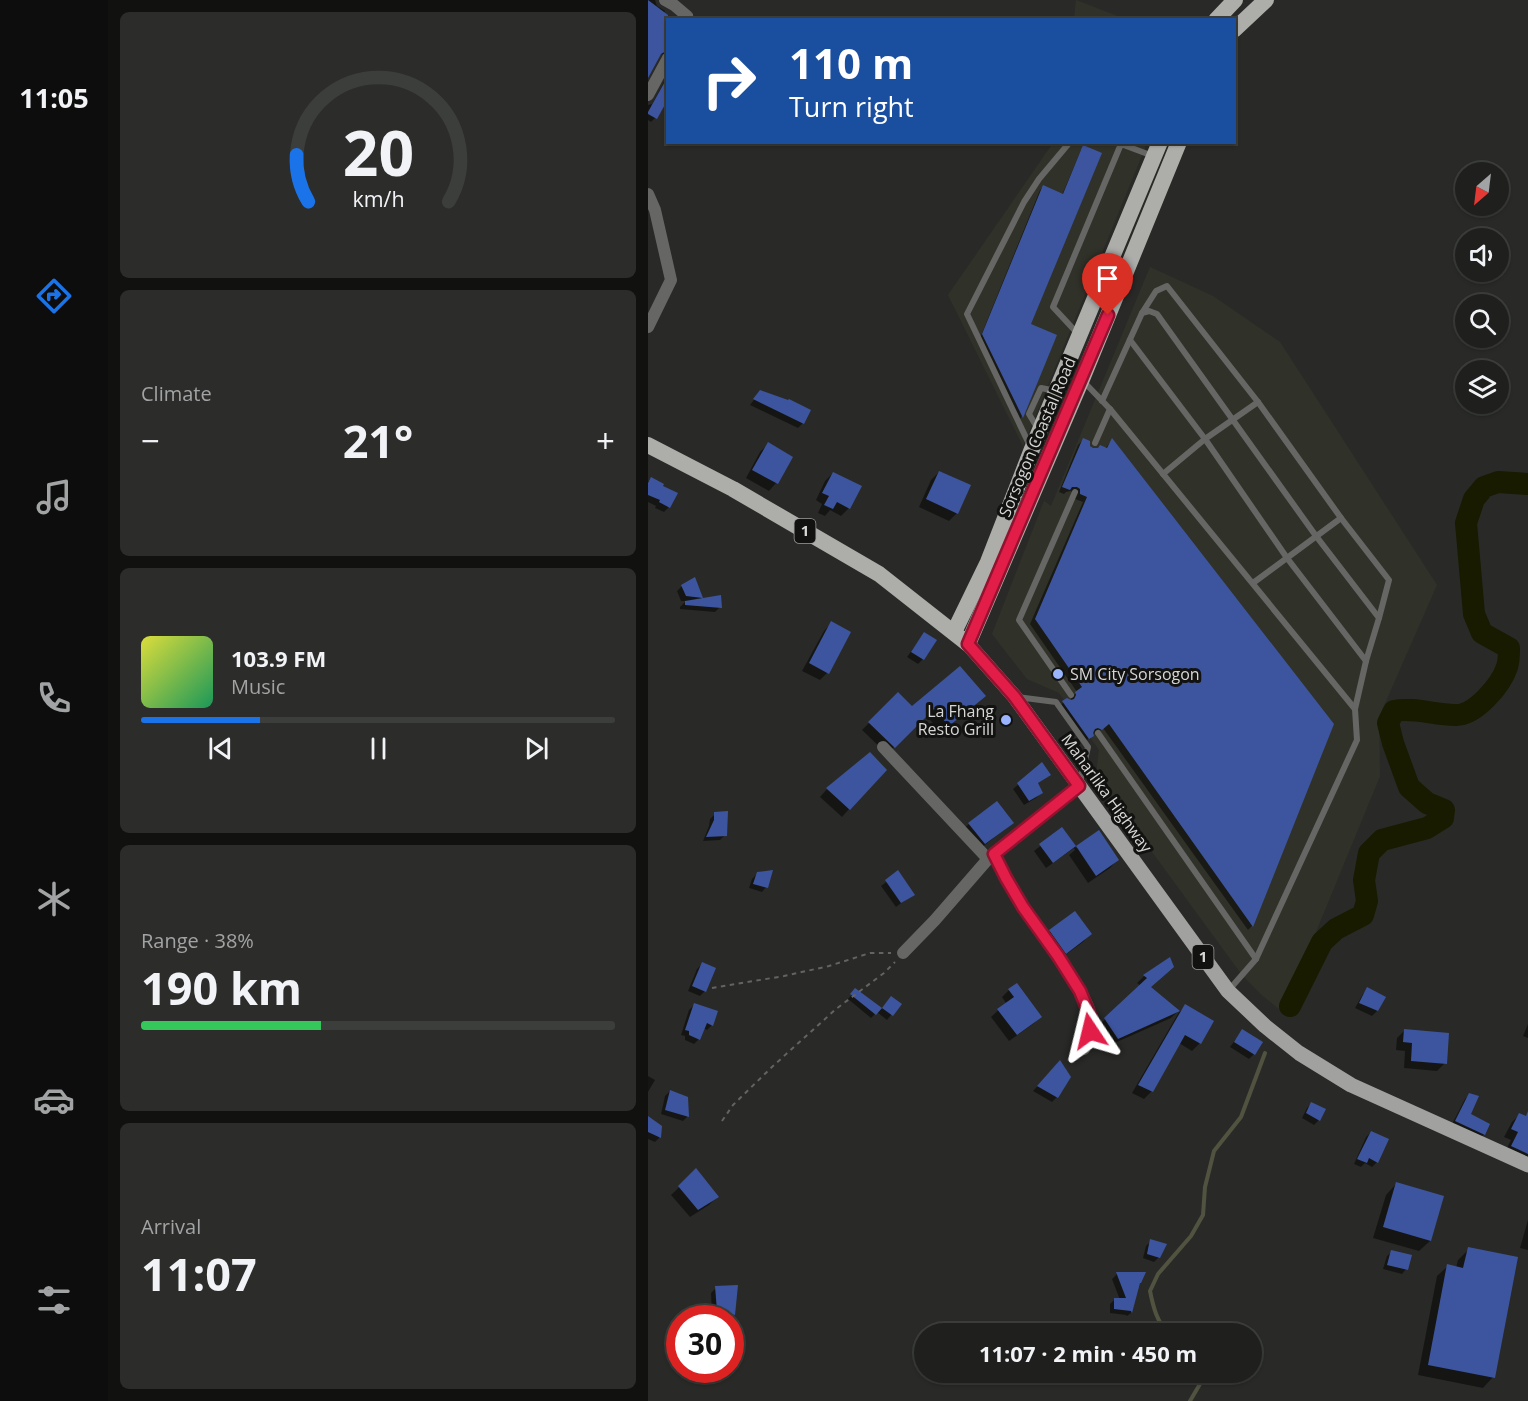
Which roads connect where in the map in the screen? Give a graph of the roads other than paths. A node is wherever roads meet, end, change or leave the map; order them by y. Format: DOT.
graph roads {
  1 [pos="665,0"];
  2 [pos="1235,0"];
  3 [pos="1266,0"];
  4 [pos="1253,12"];
  5 [pos="686,18"];
  6 [pos="1218,18"];
  7 [pos="1236,28"];
  8 [pos="666,62"];
  9 [pos="648,95"];
  10 [pos="1068,144"];
  11 [pos="1120,144"];
  12 [pos="1125,144"];
  13 [pos="1178,144"];
  14 [pos="1157,150"];
  15 [pos="648,194"];
  16 [pos="1142,313"];
  17 [pos="648,327"];
  18 [pos="1080,336"];
  19 [pos="1130,340"];
  20 [pos="1082,379"];
  21 [pos="1102,401"];
  22 [pos="1258,402"];
  23 [pos="1110,409"];
  24 [pos="1232,421"];
  25 [pos="1204,439"];
  26 [pos="1095,443"];
  27 [pos="648,445"];
  28 [pos="1032,449"];
  29 [pos="1164,474"];
  30 [pos="1075,492"];
  31 [pos="1341,518"];
  32 [pos="1316,536"];
  33 [pos="1287,558"];
  34 [pos="1253,583"];
  35 [pos="1379,618"];
  36 [pos="954,632"];
  37 [pos="968,644"];
  38 [pos="1365,661"];
  39 [pos="1071,695"];
  40 [pos="1014,696"];
  41 [pos="1355,709"];
  42 [pos="1098,733"];
  43 [pos="883,747"];
  44 [pos="1079,786"];
  45 [pos="991,856"];
  46 [pos="903,953"];
  47 [pos="1256,959"];
  48 [pos="1228,991"];
  49 [pos="1084,1049"];
  50 [pos="1528,1165"];
  1 -- 5 [label="street"];
  2 -- 4 [label="highway"];
  2 -- 6 [label="highway"];
  3 -- 4 [label="highway"];
  4 -- 7 [label="highway"];
  8 -- 9 [label="street"];
  10 -- 28 [label="lane"];
  11 -- 18 [label="lane"];
  12 -- 14 [label="lane"];
  13 -- 20 [label="highway, Sorsogon Coastal Road"];
  14 -- 18 [label="highway, Sorsogon Coastal Road"];
  15 -- 17 [label="street"];
  16 -- 19 [label="lane"];
  16 -- 22 [label="lane"];
  16 -- 24 [label="lane"];
  18 -- 28 [label="highway, Sorsogon Coastal Road"];
  19 -- 21 [label="lane"];
  19 -- 25 [label="lane"];
  20 -- 21 [label="lane"];
  20 -- 37 [label="highway, Sorsogon Coastal Road"];
  21 -- 23 [label="lane"];
  22 -- 24 [label="lane"];
  22 -- 31 [label="lane"];
  23 -- 26 [label="lane"];
  23 -- 29 [label="lane"];
  24 -- 25 [label="lane"];
  24 -- 32 [label="lane"];
  25 -- 29 [label="lane"];
  25 -- 33 [label="lane"];
  27 -- 36 [label="highway, Maharlika Highway / 1"];
  28 -- 36 [label="highway, Sorsogon Coastal Road"];
  29 -- 34 [label="lane"];
  30 -- 39 [label="lane"];
  31 -- 32 [label="lane"];
  31 -- 35 [label="lane"];
  32 -- 33 [label="lane"];
  32 -- 35 [label="lane"];
  33 -- 34 [label="lane"];
  33 -- 38 [label="lane"];
  34 -- 41 [label="lane"];
  35 -- 38 [label="lane"];
  36 -- 37 [label="highway, Maharlika Highway / 1"];
  37 -- 40 [label="main road, Maharlika Highway / 1"];
  38 -- 41 [label="lane"];
  40 -- 44 [label="main road, Maharlika Highway / 1"];
  40 -- 44 [label="lane"];
  41 -- 47 [label="lane"];
  42 -- 47 [label="lane"];
  43 -- 45 [label="street"];
  44 -- 45 [label="street"];
  44 -- 48 [label="main road, Maharlika Highway / 1"];
  45 -- 46 [label="street"];
  45 -- 49 [label="street"];
  47 -- 48 [label="lane"];
  48 -- 50 [label="main road, Maharlika Highway / 1"];
}
